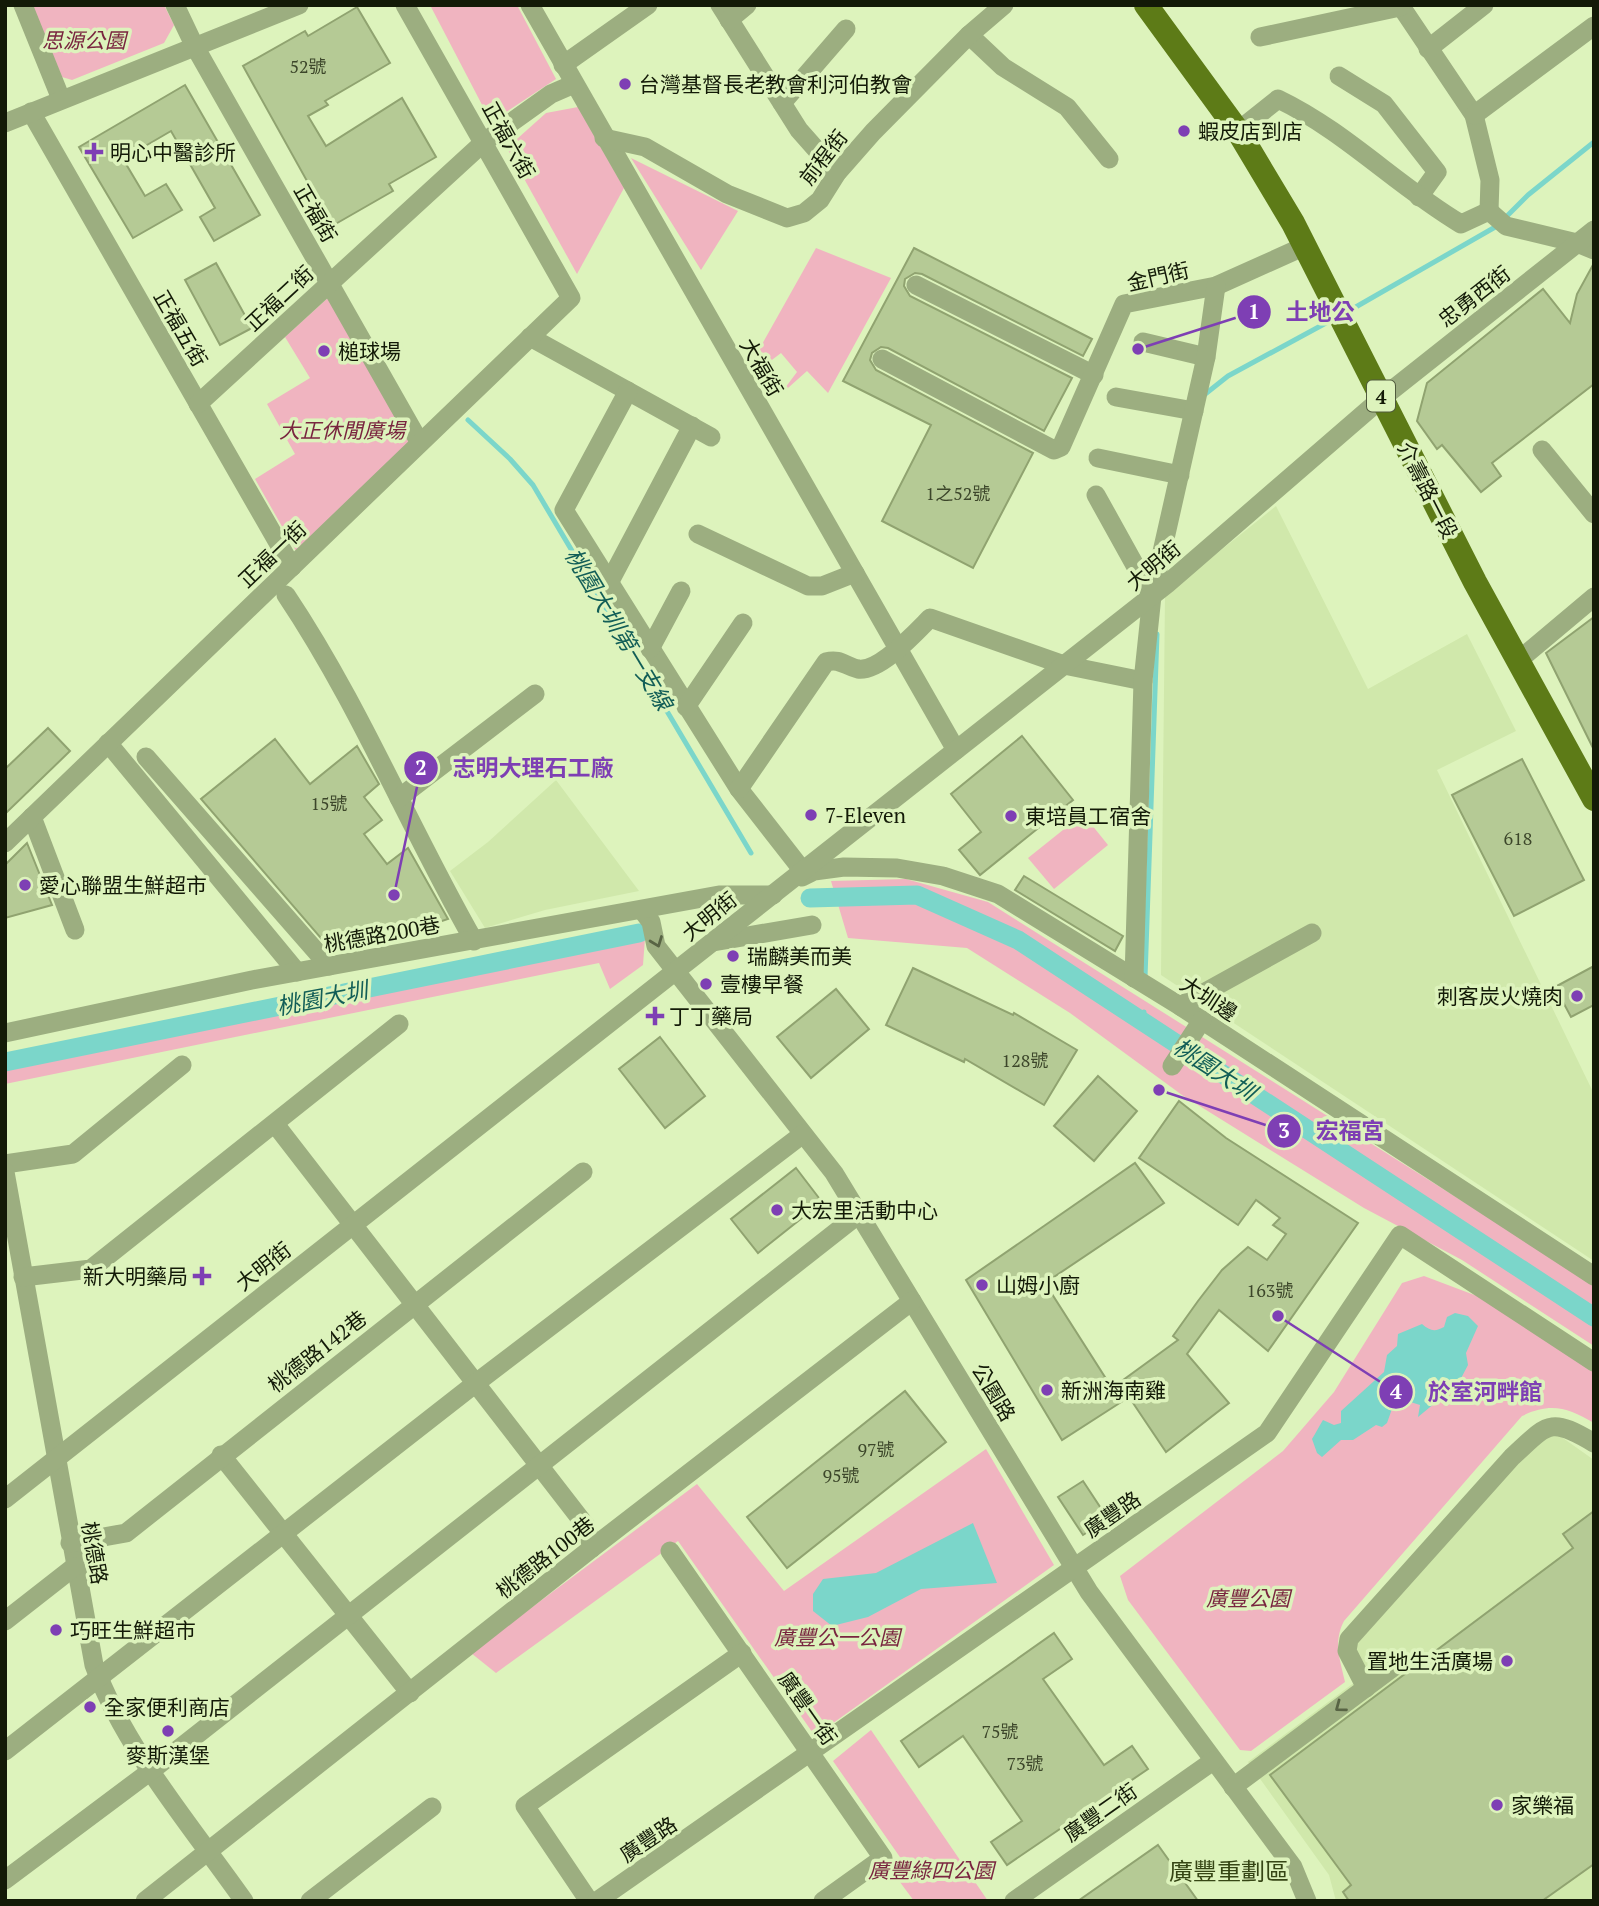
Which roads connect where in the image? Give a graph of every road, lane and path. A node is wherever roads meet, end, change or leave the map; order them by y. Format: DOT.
graph roads {
  1 [pos="23,5"];
  2 [pos="175,5"];
  3 [pos="299,5"];
  4 [pos="405,5"];
  5 [pos="530,5"];
  6 [pos="648,5"];
  7 [pos="747,5"];
  8 [pos="1004,5"];
  9 [pos="1146,5"];
  10 [pos="1484,5"];
  11 [pos="1400,6"];
  12 [pos="724,13"];
  13 [pos="1594,26"];
  14 [pos="846,29"];
  15 [pos="969,36"];
  16 [pos="1260,37"];
  17 [pos="194,45"];
  18 [pos="1428,49"];
  19 [pos="563,65"];
  20 [pos="1339,76"];
  21 [pos="573,84"];
  22 [pos="61,99"];
  23 [pos="782,103"];
  24 [pos="31,112"];
  25 [pos="1475,115"];
  26 [pos="5,123"];
  27 [pos="1238,131"];
  28 [pos="604,138"];
  29 [pos="484,142"];
  30 [pos="1109,159"];
  31 [pos="837,173"];
  32 [pos="1419,197"];
  33 [pos="1497,218"];
  34 [pos="1594,230"];
  35 [pos="1305,246"];
  36 [pos="1585,246"];
  37 [pos="330,282"];
  38 [pos="916,285"];
  39 [pos="1216,286"];
  40 [pos="571,298"];
  41 [pos="530,337"];
  42 [pos="1143,342"];
  43 [pos="1206,357"];
  44 [pos="882,359"];
  45 [pos="1094,375"];
  46 [pos="628,391"];
  47 [pos="1116,397"];
  48 [pos="1382,398"];
  49 [pos="198,404"];
  50 [pos="1194,411"];
  51 [pos="692,426"];
  52 [pos="711,437"];
  53 [pos="420,443"];
  54 [pos="1542,450"];
  55 [pos="1098,458"];
  56 [pos="1180,475"];
  57 [pos="1096,495"];
  58 [pos="1594,514"];
  59 [pos="698,534"];
  60 [pos="292,567"];
  61 [pos="855,573"];
  62 [pos="609,583"];
  63 [pos="681,591"];
  64 [pos="1158,592"];
  65 [pos="286,595"];
  66 [pos="1594,597"];
  67 [pos="743,623"];
  68 [pos="650,649"];
  69 [pos="898,650"];
  70 [pos="1519,660"];
  71 [pos="1064,665"];
  72 [pos="1143,681"];
  73 [pos="535,694"];
  74 [pos="686,707"];
  75 [pos="108,743"];
  76 [pos="956,750"];
  77 [pos="146,757"];
  78 [pos="1587,767"];
  79 [pos="739,789"];
  80 [pos="399,798"];
  81 [pos="1594,799"];
  82 [pos="32,817"];
  83 [pos="5,843"];
  84 [pos="803,871"];
  85 [pos="769,897"];
  86 [pos="642,910"];
  87 [pos="812,925"];
  88 [pos="75,930"];
  89 [pos="1312,933"];
  90 [pos="474,941"];
  91 [pos="712,942"];
  92 [pos="329,966"];
  93 [pos="297,972"];
  94 [pos="677,972"];
  95 [pos="1134,978"];
  96 [pos="1180,1006"];
  97 [pos="400,1024"];
  98 [pos="1198,1026"];
  99 [pos="5,1032"];
  100 [pos="1175,1061"];
  101 [pos="182,1065"];
  102 [pos="275,1124"];
  103 [pos="803,1134"];
  104 [pos="5,1164"];
  105 [pos="5,1172"];
  106 [pos="583,1172"];
  107 [pos="859,1214"];
  108 [pos="353,1224"];
  109 [pos="16,1265"];
  110 [pos="1594,1276"];
  111 [pos="912,1301"];
  112 [pos="414,1303"];
  113 [pos="1594,1362"];
  114 [pos="475,1382"];
  115 [pos="1594,1443"];
  116 [pos="221,1455"];
  117 [pos="55,1458"];
  118 [pos="539,1464"];
  119 [pos="5,1499"];
  120 [pos="285,1533"];
  121 [pos="70,1543"];
  122 [pos="592,1548"];
  123 [pos="670,1551"];
  124 [pos="74,1567"];
  125 [pos="1075,1568"];
  126 [pos="348,1615"];
  127 [pos="5,1621"];
  128 [pos="742,1653"];
  129 [pos="1395,1666"];
  130 [pos="99,1679"];
  131 [pos="1366,1688"];
  132 [pos="410,1693"];
  133 [pos="5,1751"];
  134 [pos="812,1753"];
  135 [pos="1213,1761"];
  136 [pos="152,1770"];
  137 [pos="1233,1787"];
  138 [pos="432,1807"];
  139 [pos="210,1852"];
  140 [pos="5,1880"];
  141 [pos="145,1901"];
  142 [pos="244,1901"];
  143 [pos="310,1901"];
  144 [pos="589,1901"];
  145 [pos="597,1901"];
  146 [pos="823,1901"];
  147 [pos="1014,1901"];
  148 [pos="1307,1901"];
  1 -- 22 [label="street"];
  2 -- 17 [label="street, 正福街"];
  3 -- 17 [label="street"];
  4 -- 29 [label="street, 正福六街"];
  5 -- 19 [label="street, 大福街"];
  6 -- 19 [label="street"];
  7 -- 12 [label="street"];
  8 -- 15 [label="street, 前程街"];
  9 -- 27 [label="main road, 介壽路一段 / 4"];
  10 -- 18 [label="street"];
  11 -- 16 [label="street"];
  11 -- 18 [label="street"];
  12 -- 23 [label="street"];
  13 -- 25 [label="street"];
  14 -- 23 [label="street"];
  15 -- 30 [label="street"];
  15 -- 31 [label="street, 前程街"];
  17 -- 22 [label="street"];
  17 -- 37 [label="street, 正福街"];
  18 -- 25 [label="street"];
  19 -- 21 [label="street, 大福街"];
  20 -- 32 [label="street"];
  21 -- 28 [label="street, 大福街"];
  21 -- 29 [label="street, 正福二街"];
  22 -- 24 [label="street"];
  23 -- 31 [label="street"];
  24 -- 26 [label="street"];
  24 -- 49 [label="street, 正福五街"];
  25 -- 33 [label="street"];
  27 -- 32 [label="street"];
  27 -- 35 [label="main road, 介壽路一段 / 4"];
  28 -- 31 [label="street, 前程街"];
  28 -- 61 [label="street, 大福街"];
  29 -- 37 [label="street, 正福二街"];
  29 -- 40 [label="street, 正福六街"];
  32 -- 33 [label="street"];
  33 -- 36 [label="street"];
  34 -- 36 [label="street, 忠勇西街"];
  35 -- 39 [label="street, 金門街"];
  35 -- 48 [label="main road, 介壽路一段 / 4"];
  36 -- 48 [label="street, 忠勇西街"];
  37 -- 49 [label="street, 正福二街"];
  37 -- 53 [label="street, 正福街"];
  38 -- 45 [label="street"];
  39 -- 43 [label="street"];
  39 -- 45 [label="street, 金門街"];
  40 -- 41 [label="street, 正福一街"];
  41 -- 46 [label="street"];
  41 -- 53 [label="street, 正福一街"];
  42 -- 43 [label="street"];
  43 -- 50 [label="street"];
  44 -- 45 [label="street, 金門街"];
  46 -- 51 [label="street"];
  46 -- 62 [label="street"];
  47 -- 50 [label="street"];
  48 -- 64 [label="street, 大明街"];
  48 -- 70 [label="main road, 介壽路一段 / 4"];
  49 -- 60 [label="street, 正福五街"];
  50 -- 56 [label="street"];
  51 -- 52 [label="street"];
  51 -- 62 [label="street"];
  53 -- 60 [label="street, 正福一街"];
  54 -- 58 [label="street"];
  55 -- 56 [label="street"];
  56 -- 64 [label="street"];
  57 -- 64 [label="street"];
  59 -- 61 [label="street"];
  60 -- 75 [label="street, 正福一街"];
  61 -- 69 [label="street, 大福街"];
  62 -- 68 [label="street"];
  63 -- 68 [label="street"];
  64 -- 71 [label="street, 大明街"];
  64 -- 72 [label="street"];
  65 -- 80 [label="street"];
  66 -- 70 [label="street"];
  67 -- 74 [label="street"];
  68 -- 74 [label="street"];
  69 -- 71 [label="street"];
  69 -- 76 [label="street, 大福街"];
  69 -- 79 [label="street"];
  70 -- 78 [label="main road, 介壽路一段 / 4"];
  71 -- 72 [label="street"];
  71 -- 76 [label="street, 大明街"];
  72 -- 95 [label="street"];
  73 -- 80 [label="street"];
  74 -- 79 [label="street"];
  75 -- 82 [label="street, 正福一街"];
  75 -- 93 [label="street"];
  76 -- 84 [label="street, 大明街"];
  77 -- 92 [label="street"];
  78 -- 81 [label="main road, 介壽路一段 / 4"];
  79 -- 84 [label="street"];
  80 -- 90 [label="street"];
  82 -- 83 [label="street, 正福一街"];
  82 -- 88 [label="street"];
  84 -- 85 [label="street, 大明街"];
  85 -- 86 [label="street, 桃德路200巷"];
  85 -- 91 [label="street, 大明街"];
  85 -- 95 [label="street, 大圳邊"];
  86 -- 90 [label="street, 桃德路200巷"];
  86 -- 94 [label="street, 公園路, one-way"];
  87 -- 91 [label="street"];
  89 -- 96 [label="street"];
  90 -- 92 [label="street, 桃德路200巷"];
  91 -- 94 [label="street, 大明街"];
  92 -- 93 [label="street, 桃德路200巷"];
  93 -- 99 [label="street, 桃德路200巷"];
  94 -- 103 [label="street, 公園路"];
  94 -- 108 [label="street, 大明街"];
  95 -- 96 [label="street, 大圳邊"];
  96 -- 98 [label="street, 大圳邊"];
  97 -- 102 [label="street"];
  98 -- 100 [label="street"];
  98 -- 110 [label="street, 大圳邊"];
  101 -- 104 [label="street"];
  102 -- 108 [label="street"];
  102 -- 109 [label="street"];
  103 -- 107 [label="street, 公園路"];
  103 -- 114 [label="street"];
  105 -- 109 [label="street, 桃德路"];
  106 -- 112 [label="street, 桃德路142巷"];
  107 -- 111 [label="street, 公園路"];
  107 -- 118 [label="street"];
  108 -- 112 [label="street"];
  108 -- 117 [label="street, 大明街"];
  109 -- 117 [label="street, 桃德路"];
  111 -- 122 [label="street, 桃德路100巷"];
  111 -- 125 [label="street, 公園路"];
  112 -- 114 [label="street"];
  112 -- 116 [label="street, 桃德路142巷"];
  113 -- 125 [label="street, 廣豐路"];
  114 -- 118 [label="street"];
  114 -- 120 [label="street"];
  115 -- 131 [label="street"];
  116 -- 120 [label="street"];
  116 -- 121 [label="street, 桃德路142巷"];
  117 -- 119 [label="street, 大明街"];
  117 -- 121 [label="street, 桃德路"];
  118 -- 122 [label="street"];
  118 -- 126 [label="street"];
  120 -- 126 [label="street"];
  120 -- 130 [label="street"];
  121 -- 124 [label="street, 桃德路"];
  122 -- 132 [label="street, 桃德路100巷"];
  123 -- 128 [label="street, 廣豐一街"];
  124 -- 127 [label="street"];
  124 -- 130 [label="street, 桃德路"];
  125 -- 134 [label="street, 廣豐路"];
  125 -- 135 [label="street, 公園路"];
  126 -- 132 [label="street"];
  126 -- 136 [label="street"];
  128 -- 134 [label="street, 廣豐一街"];
  128 -- 144 [label="street"];
  129 -- 131 [label="street"];
  130 -- 133 [label="street"];
  130 -- 136 [label="street, 桃德路"];
  131 -- 137 [label="street, one-way"];
  132 -- 139 [label="street, 桃德路100巷"];
  134 -- 145 [label="street, 廣豐路"];
  134 -- 146 [label="street, 廣豐一街"];
  135 -- 137 [label="street, 公園路"];
  135 -- 147 [label="street, 廣豐二街"];
  136 -- 139 [label="street, 桃德路"];
  136 -- 140 [label="street"];
  137 -- 148 [label="street, 公園路"];
  138 -- 143 [label="street"];
  139 -- 141 [label="street, 桃德路100巷"];
  139 -- 142 [label="street, 桃德路"];
}
